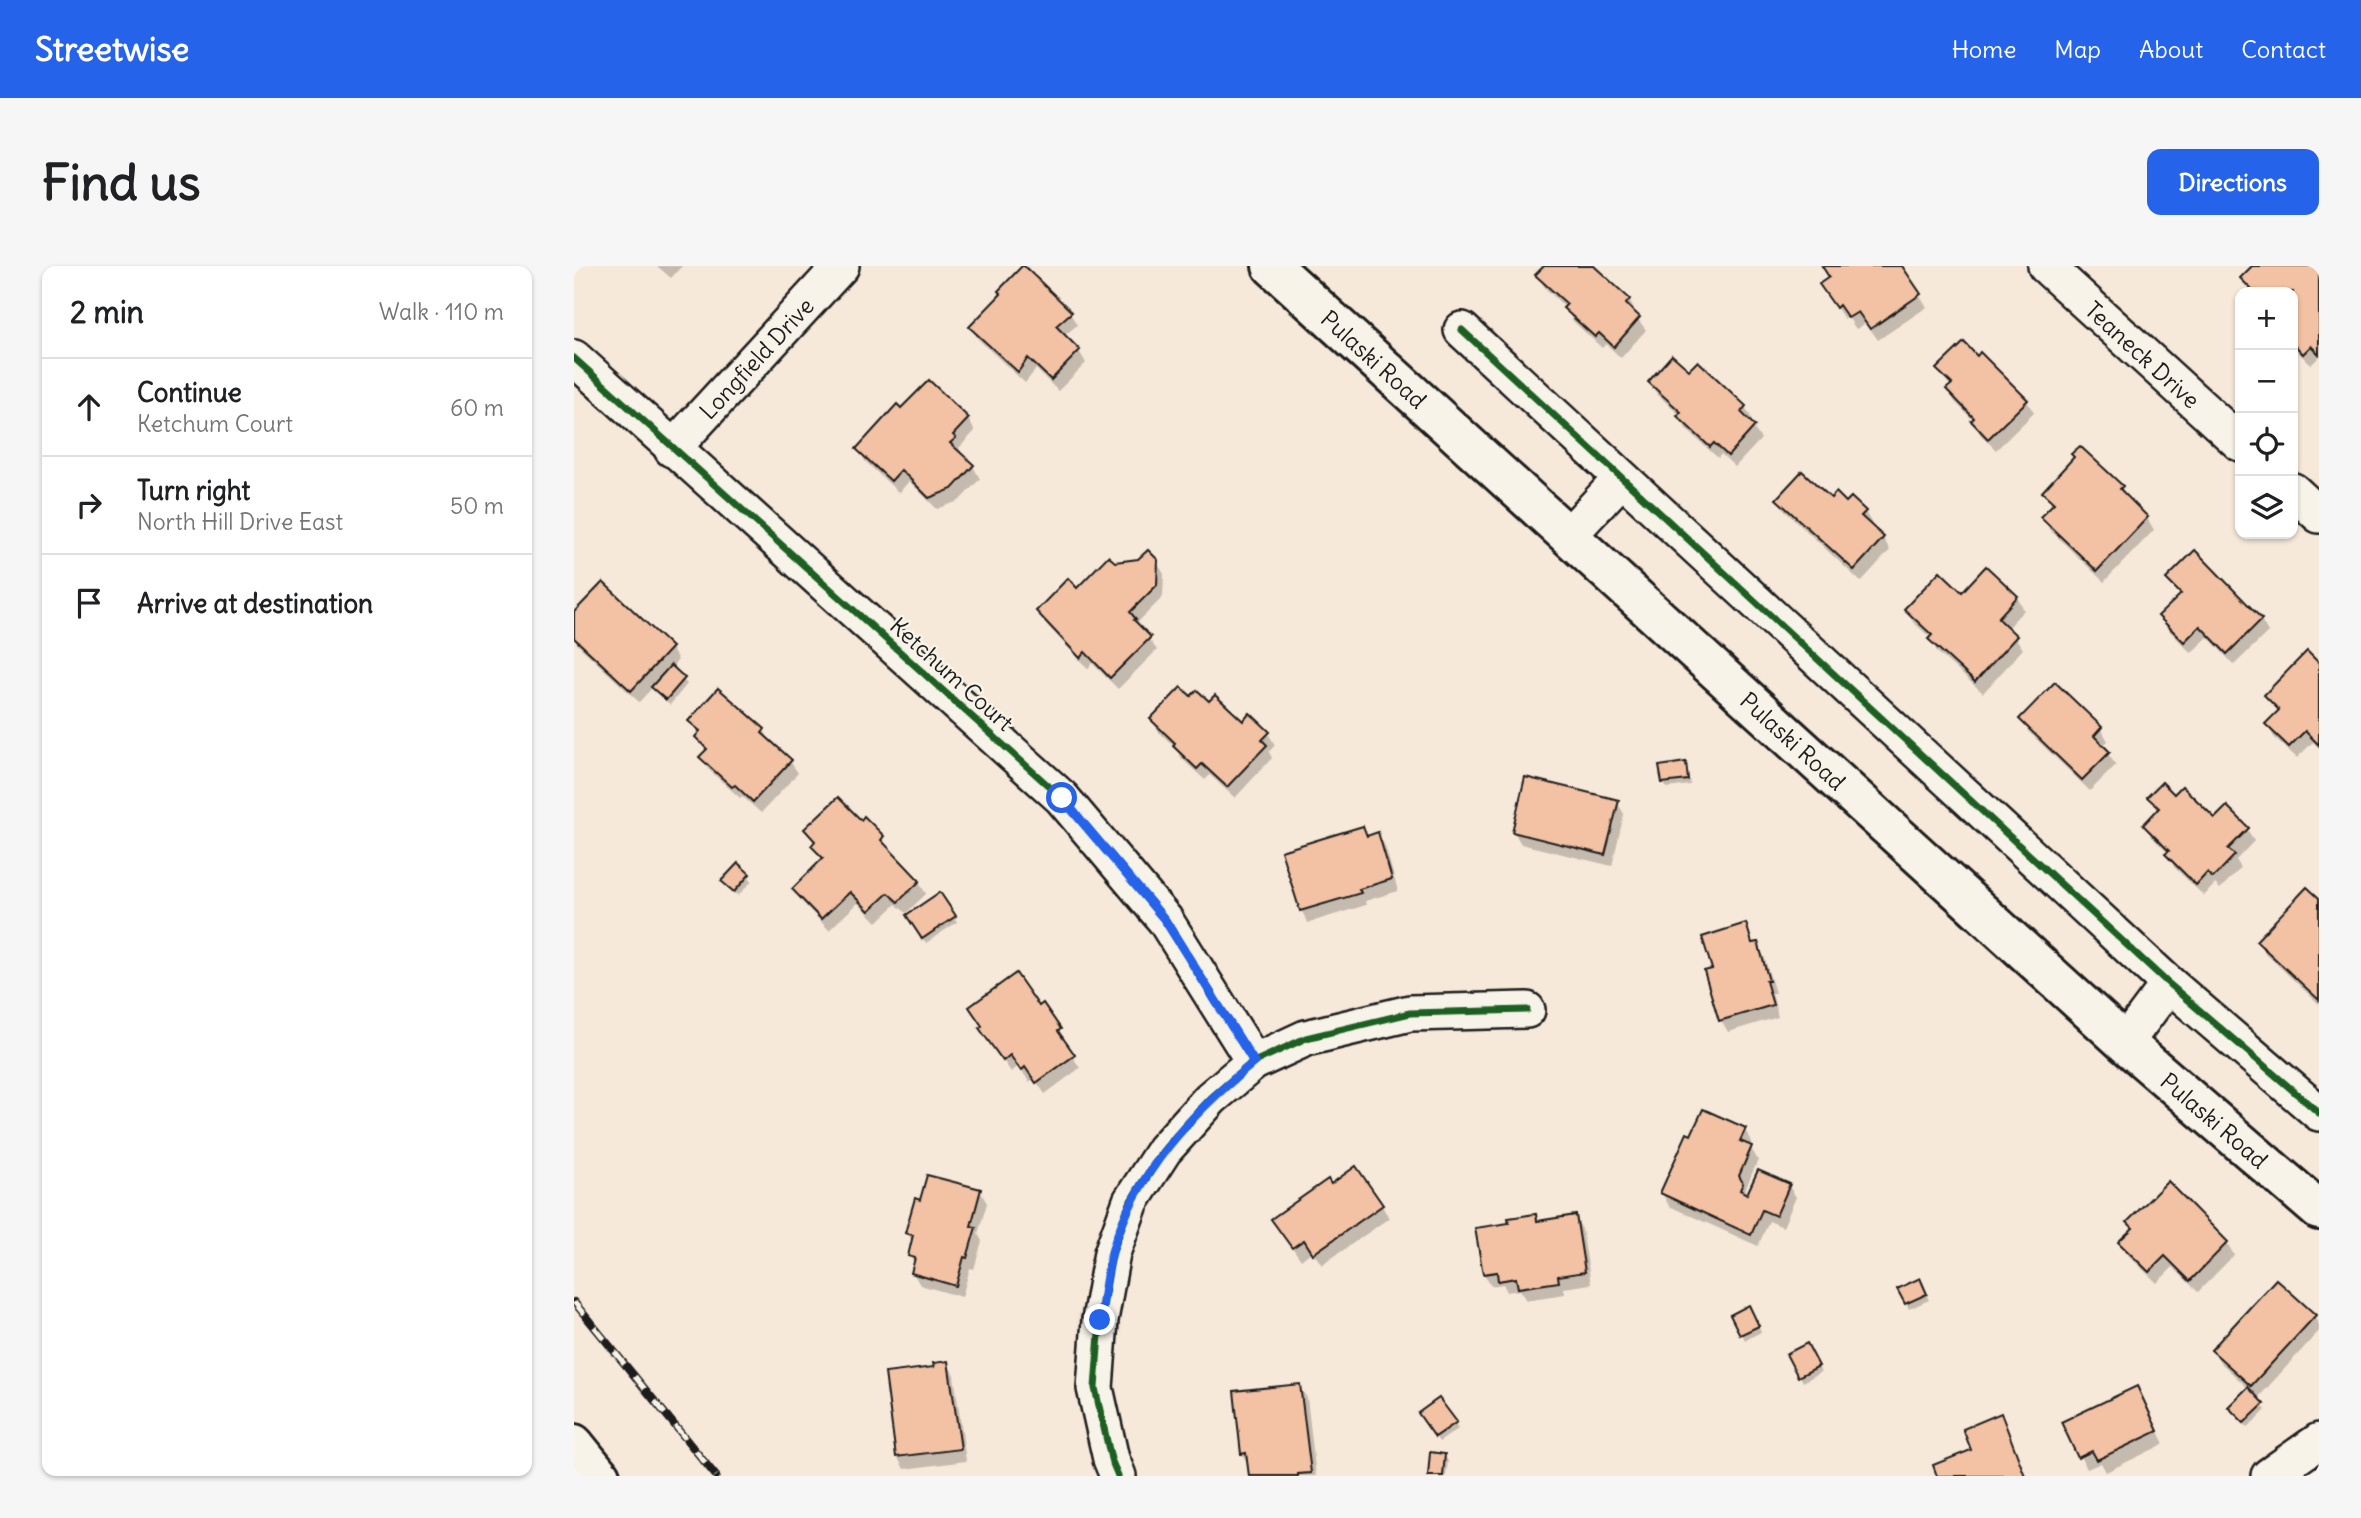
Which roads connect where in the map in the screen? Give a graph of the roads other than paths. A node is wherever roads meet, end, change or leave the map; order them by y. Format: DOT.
graph roads {
  1 [pos="841,266"];
  2 [pos="1272,266"];
  3 [pos="2046,266"];
  4 [pos="1462,330"];
  5 [pos="574,358"];
  6 [pos="2235,438"];
  7 [pos="673,449"];
  8 [pos="1621,478"];
  9 [pos="2298,496"];
  10 [pos="2319,515"];
  11 [pos="1569,536"];
  12 [pos="2169,984"];
  13 [pos="1527,1010"];
  14 [pos="2125,1043"];
  15 [pos="1254,1062"];
  16 [pos="2319,1113"];
  17 [pos="2319,1210"];
  18 [pos="2319,1441"];
  19 [pos="574,1444"];
  20 [pos="600,1476"];
  21 [pos="1118,1476"];
  22 [pos="2269,1476"];
  1 -- 7 [label="street, Longfield Drive"];
  2 -- 11 [label="main road, Pulaski Road"];
  3 -- 6 [label="street, Teaneck Drive"];
  4 -- 8 [label="street"];
  5 -- 7 [label="street, Ketchum Court"];
  7 -- 15 [label="street, Ketchum Court"];
  8 -- 11 [label="street"];
  8 -- 12 [label="street"];
  9 -- 10 [label="street"];
  11 -- 14 [label="main road, Pulaski Road"];
  12 -- 14 [label="street"];
  12 -- 16 [label="street"];
  13 -- 15 [label="street"];
  14 -- 17 [label="main road, Pulaski Road"];
  15 -- 21 [label="street"];
  18 -- 22 [label="street"];
  19 -- 20 [label="main road"];
}
